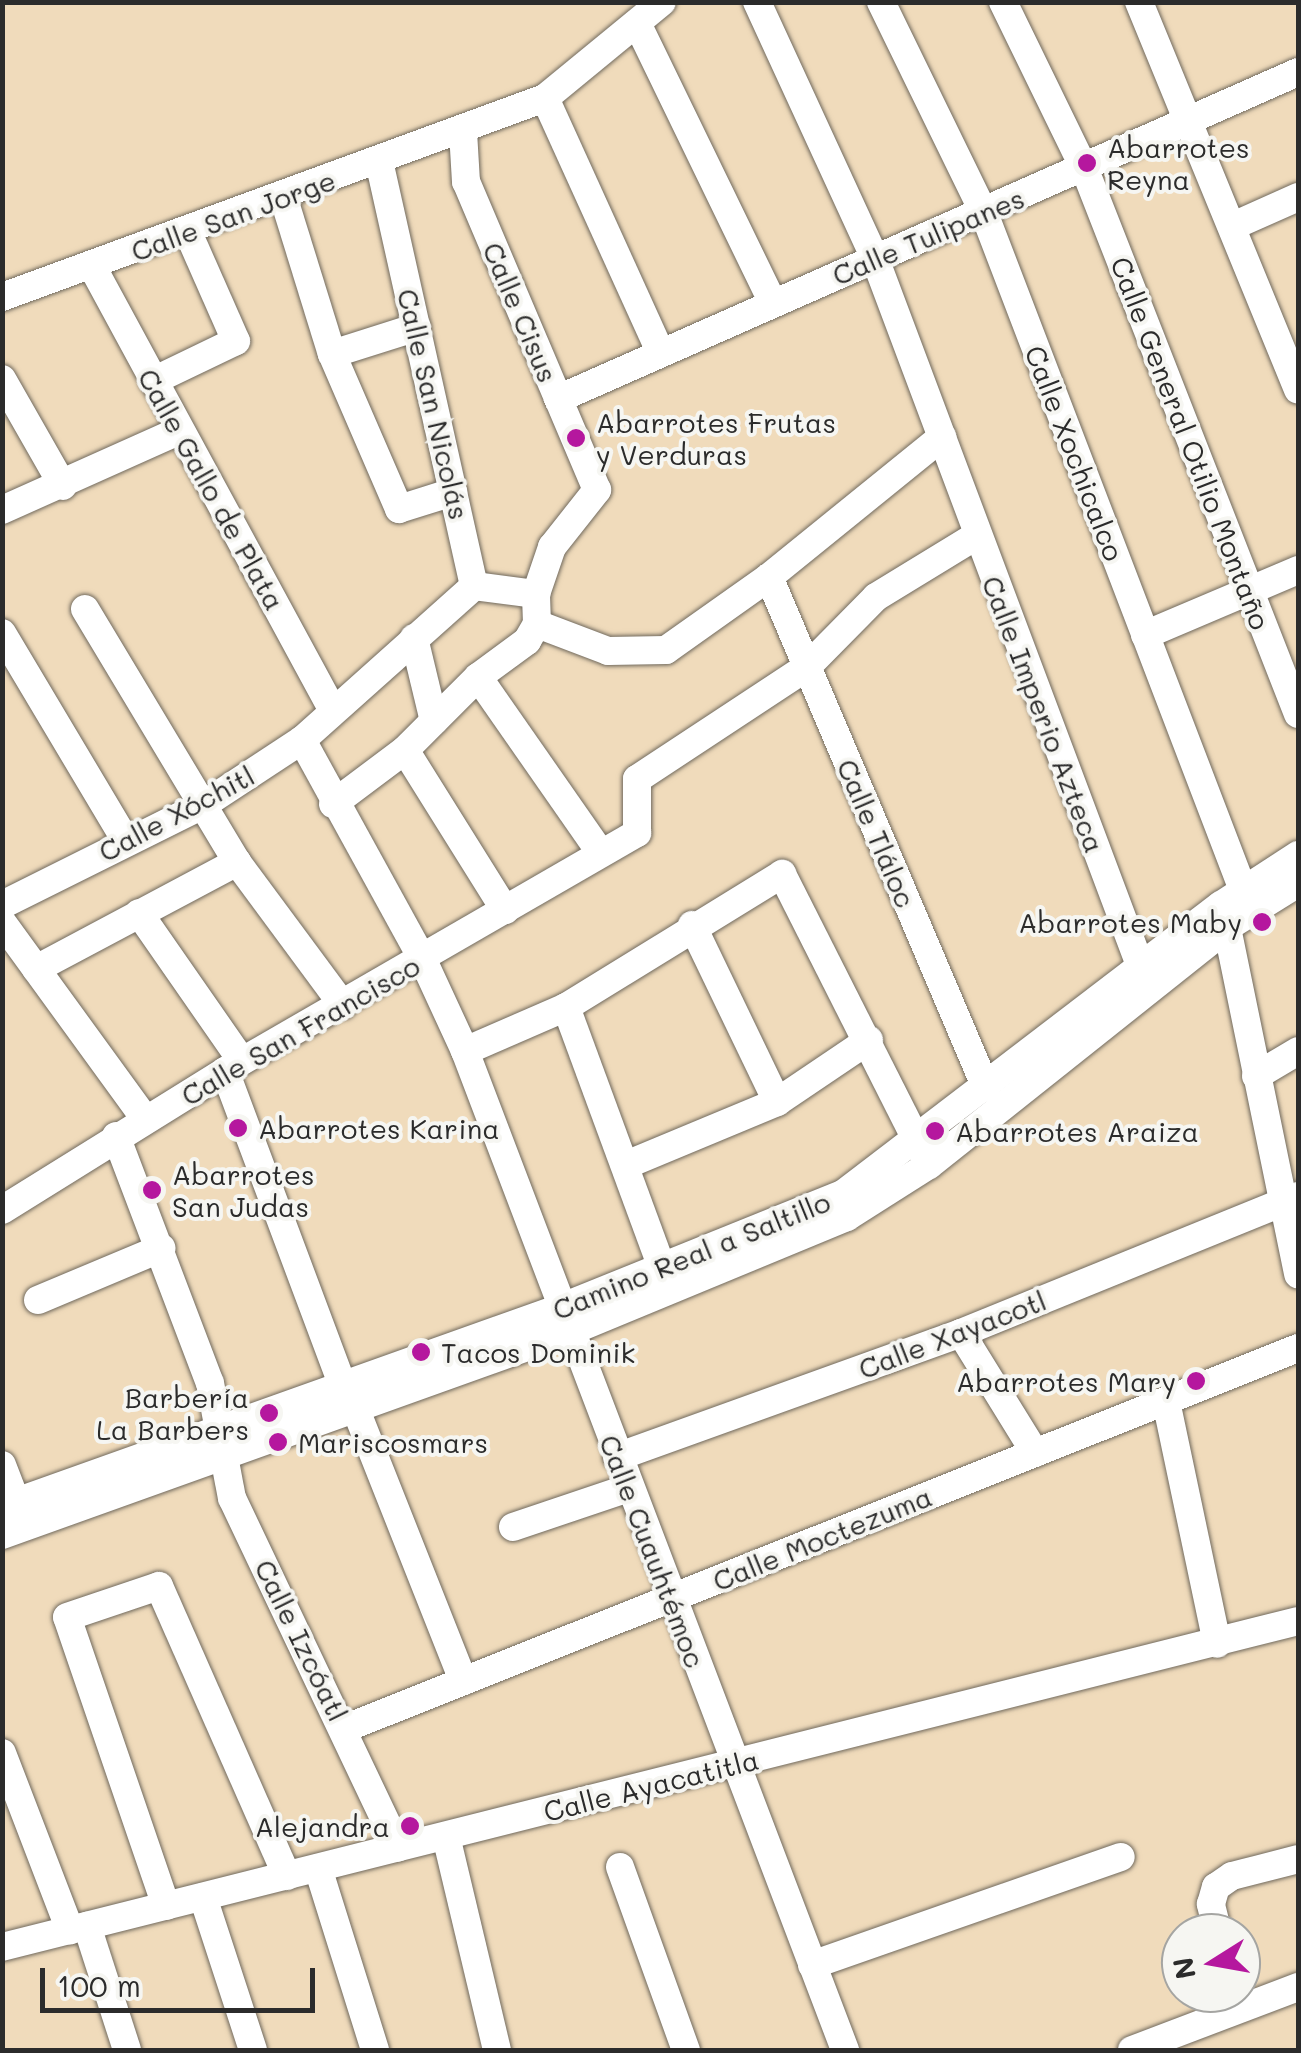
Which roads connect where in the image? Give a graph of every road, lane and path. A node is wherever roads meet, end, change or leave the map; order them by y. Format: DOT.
graph roads {
  1 [pos="662,2"];
  2 [pos="757,2"];
  3 [pos="881,2"];
  4 [pos="1002,2"];
  5 [pos="1139,2"];
  6 [pos="637,23"];
  7 [pos="1298,72"];
  8 [pos="545,98"];
  9 [pos="1192,121"];
  10 [pos="464,131"];
  11 [pos="380,161"];
  12 [pos="1085,170"];
  13 [pos="283,196"];
  14 [pos="1298,198"];
  15 [pos="984,213"];
  16 [pos="1234,226"];
  17 [pos="188,232"];
  18 [pos="874,256"];
  19 [pos="93,268"];
  20 [pos="2,297"];
  21 [pos="773,303"];
  22 [pos="417,327"];
  23 [pos="1288,328"];
  24 [pos="660,352"];
  25 [pos="332,354"];
  26 [pos="3,381"];
  27 [pos="153,381"];
  28 [pos="1298,390"];
  29 [pos="558,399"];
  30 [pos="179,431"];
  31 [pos="942,438"];
  32 [pos="63,486"];
  33 [pos="454,492"];
  34 [pos="2,510"];
  35 [pos="976,536"];
  36 [pos="1298,570"];
  37 [pos="770,577"];
  38 [pos="474,586"];
  39 [pos="1249,593"];
  40 [pos="536,594"];
  41 [pos="85,609"];
  42 [pos="537,624"];
  43 [pos="2,633"];
  44 [pos="1144,635"];
  45 [pos="414,638"];
  46 [pos="808,667"];
  47 [pos="478,678"];
  48 [pos="332,709"];
  49 [pos="1298,714"];
  50 [pos="434,722"];
  51 [pos="302,740"];
  52 [pos="405,750"];
  53 [pos="333,804"];
  54 [pos="203,805"];
  55 [pos="126,841"];
  56 [pos="600,852"];
  57 [pos="1298,855"];
  58 [pos="237,862"];
  59 [pos="1298,883"];
  60 [pos="2,905"];
  61 [pos="1236,908"];
  62 [pos="504,910"];
  63 [pos="139,913"];
  64 [pos="2,922"];
  65 [pos="692,925"];
  66 [pos="423,960"];
  67 [pos="36,970"];
  68 [pos="1145,978"];
  69 [pos="343,1005"];
  70 [pos="566,1007"];
  71 [pos="869,1040"];
  72 [pos="465,1050"];
  73 [pos="1298,1051"];
  74 [pos="234,1066"];
  75 [pos="1256,1076"];
  76 [pos="986,1088"];
  77 [pos="776,1102"];
  78 [pos="145,1119"];
  79 [pos="116,1136"];
  80 [pos="923,1153"];
  81 [pos="626,1165"];
  82 [pos="1291,1199"];
  83 [pos="2,1210"];
  84 [pos="162,1248"];
  85 [pos="662,1268"];
  86 [pos="1298,1274"];
  87 [pos="38,1300"];
  88 [pos="564,1320"];
  89 [pos="961,1333"];
  90 [pos="1298,1348"];
  91 [pos="349,1395"];
  92 [pos="1166,1401"];
  93 [pos="220,1442"];
  94 [pos="1035,1453"];
  95 [pos="618,1457"];
  96 [pos="2,1465"];
  97 [pos="629,1488"];
  98 [pos="9,1505"];
  99 [pos="513,1527"];
  100 [pos="2,1535"];
  101 [pos="671,1598"];
  102 [pos="1298,1621"];
  103 [pos="1217,1644"];
  104 [pos="463,1681"];
  105 [pos="346,1728"];
  106 [pos="2,1753"];
  107 [pos="734,1764"];
  108 [pos="446,1836"];
  109 [pos="398,1848"];
  110 [pos="1121,1857"];
  111 [pos="1298,1859"];
  112 [pos="620,1867"];
  113 [pos="318,1868"];
  114 [pos="288,1876"];
  115 [pos="203,1897"];
  116 [pos="166,1906"];
  117 [pos="1213,1913"];
  118 [pos="78,1928"];
  119 [pos="2,1946"];
  120 [pos="812,1965"];
  121 [pos="1298,1988"];
  122 [pos="1261,1996"];
  123 [pos="1218,2013"];
  124 [pos="1168,2044"];
  125 [pos="127,2050"];
  126 [pos="253,2050"];
  127 [pos="375,2050"];
  128 [pos="498,2050"];
  129 [pos="686,2050"];
  130 [pos="845,2050"];
  131 [pos="1132,2050"];
  1 -- 6 [label="street, Calle San Jorge"];
  2 -- 18 [label="street, Calle Imperio Azteca"];
  3 -- 15 [label="street, Calle Xochicalco"];
  4 -- 12 [label="street, Calle General Otilio Montaño"];
  5 -- 9 [label="street"];
  6 -- 8 [label="street, Calle San Jorge"];
  6 -- 21 [label="street"];
  7 -- 9 [label="street, Calle Tulipanes"];
  8 -- 10 [label="street, Calle San Jorge"];
  8 -- 24 [label="street"];
  9 -- 12 [label="street, Calle Tulipanes"];
  9 -- 16 [label="street"];
  10 -- 11 [label="street, Calle San Jorge"];
  10 -- 29 [label="street, Calle Cisus"];
  11 -- 13 [label="street, Calle San Jorge"];
  11 -- 22 [label="street, Calle San Nicolás"];
  12 -- 15 [label="street, Calle Tulipanes"];
  12 -- 39 [label="street, Calle General Otilio Montaño"];
  13 -- 17 [label="street, Calle San Jorge"];
  13 -- 25 [label="street"];
  14 -- 16 [label="street"];
  15 -- 18 [label="street, Calle Tulipanes"];
  15 -- 44 [label="street, Calle Xochicalco"];
  16 -- 23 [label="street"];
  17 -- 19 [label="street, Calle San Jorge"];
  17 -- 27 [label="street"];
  18 -- 21 [label="street, Calle Tulipanes"];
  18 -- 31 [label="street, Calle Imperio Azteca"];
  19 -- 20 [label="street, Calle San Jorge"];
  19 -- 27 [label="street, Calle Gallo de Plata"];
  21 -- 24 [label="street, Calle Tulipanes"];
  22 -- 25 [label="street"];
  22 -- 33 [label="street, Calle San Nicolás"];
  23 -- 28 [label="street"];
  24 -- 29 [label="street, Calle Tulipanes"];
  25 -- 33 [label="street"];
  26 -- 32 [label="street"];
  27 -- 30 [label="street, Calle Gallo de Plata"];
  29 -- 40 [label="street, Calle Cisus"];
  30 -- 32 [label="street"];
  30 -- 48 [label="street, Calle Gallo de Plata"];
  31 -- 35 [label="street, Calle Imperio Azteca"];
  31 -- 37 [label="street"];
  32 -- 34 [label="street"];
  33 -- 38 [label="street, Calle San Nicolás"];
  35 -- 46 [label="street"];
  35 -- 68 [label="street, Calle Imperio Azteca"];
  36 -- 39 [label="street"];
  37 -- 42 [label="street"];
  37 -- 46 [label="street, Calle Tláloc"];
  38 -- 40 [label="street"];
  38 -- 45 [label="street, Calle Xóchitl"];
  39 -- 44 [label="street"];
  39 -- 49 [label="street, Calle General Otilio Montaño"];
  40 -- 42 [label="street"];
  41 -- 54 [label="street"];
  42 -- 47 [label="street"];
  43 -- 55 [label="street"];
  44 -- 61 [label="street, Calle Xochicalco"];
  45 -- 48 [label="street, Calle Xóchitl"];
  45 -- 50 [label="street"];
  46 -- 56 [label="street, Calle San Francisco"];
  46 -- 76 [label="street, Calle Tláloc"];
  47 -- 50 [label="street"];
  47 -- 56 [label="street"];
  48 -- 51 [label="street, Calle Xóchitl"];
  50 -- 52 [label="street"];
  51 -- 53 [label="street, Calle Cuauhtémoc"];
  51 -- 54 [label="street, Calle Xóchitl"];
  52 -- 53 [label="street"];
  52 -- 62 [label="street"];
  53 -- 66 [label="street, Calle Cuauhtémoc"];
  54 -- 55 [label="street, Calle Xóchitl"];
  54 -- 58 [label="street"];
  55 -- 60 [label="street, Calle Xóchitl"];
  56 -- 62 [label="street, Calle San Francisco"];
  57 -- 61 [label="street, Camino Real a Saltillo"];
  58 -- 63 [label="street"];
  58 -- 69 [label="street"];
  59 -- 61 [label="street, Camino Real a Saltillo"];
  61 -- 68 [label="street, Camino Real a Saltillo"];
  61 -- 75 [label="street, Calle Xochicalco"];
  62 -- 66 [label="street, Calle San Francisco"];
  63 -- 67 [label="street"];
  63 -- 74 [label="street"];
  64 -- 67 [label="street"];
  65 -- 70 [label="street"];
  65 -- 71 [label="street"];
  65 -- 77 [label="street"];
  66 -- 69 [label="street, Calle San Francisco"];
  66 -- 72 [label="street, Calle Cuauhtémoc"];
  67 -- 78 [label="street"];
  68 -- 76 [label="street, Camino Real a Saltillo"];
  68 -- 80 [label="street, Camino Real a Saltillo"];
  69 -- 74 [label="street, Calle San Francisco"];
  70 -- 72 [label="street"];
  70 -- 81 [label="street"];
  71 -- 77 [label="street"];
  71 -- 80 [label="street"];
  72 -- 88 [label="street, Calle Cuauhtémoc"];
  73 -- 75 [label="street"];
  74 -- 78 [label="street, Calle San Francisco"];
  74 -- 91 [label="street"];
  75 -- 82 [label="street, Calle Xochicalco"];
  76 -- 80 [label="street, Camino Real a Saltillo"];
  77 -- 81 [label="street"];
  78 -- 79 [label="street, Calle San Francisco"];
  79 -- 83 [label="street, Calle San Francisco"];
  79 -- 84 [label="street, Calle Izcóatl"];
  80 -- 85 [label="street, Camino Real a Saltillo"];
  80 -- 88 [label="street, Camino Real a Saltillo"];
  81 -- 85 [label="street"];
  82 -- 86 [label="street, Calle Xochicalco"];
  82 -- 89 [label="street, Calle Xayacotl"];
  84 -- 87 [label="street"];
  84 -- 93 [label="street, Calle Izcóatl"];
  85 -- 88 [label="street, Camino Real a Saltillo"];
  88 -- 91 [label="street, Camino Real a Saltillo"];
  88 -- 95 [label="street, Calle Cuauhtémoc"];
  89 -- 94 [label="street"];
  89 -- 95 [label="street, Calle Xayacotl"];
  90 -- 92 [label="street, Calle Moctezuma"];
  91 -- 93 [label="street, Camino Real a Saltillo"];
  91 -- 104 [label="street"];
  92 -- 94 [label="street, Calle Moctezuma"];
  92 -- 103 [label="street"];
  93 -- 98 [label="street, Camino Real a Saltillo"];
  93 -- 100 [label="street, Camino Real a Saltillo"];
  93 -- 105 [label="street, Calle Izcóatl"];
  94 -- 101 [label="street, Calle Moctezuma"];
  95 -- 97 [label="street, Calle Cuauhtémoc"];
  96 -- 98 [label="street"];
  97 -- 99 [label="street"];
  97 -- 101 [label="street, Calle Cuauhtémoc"];
  101 -- 104 [label="street, Calle Moctezuma"];
  101 -- 107 [label="street, Calle Cuauhtémoc"];
  102 -- 103 [label="street, Calle Ayacatitla"];
  103 -- 107 [label="street, Calle Ayacatitla"];
  104 -- 105 [label="street, Calle Moctezuma"];
  105 -- 109 [label="street, Calle Izcóatl"];
  106 -- 118 [label="street"];
  107 -- 108 [label="street, Calle Ayacatitla"];
  107 -- 120 [label="street, Calle Cuauhtémoc"];
  108 -- 109 [label="street, Calle Ayacatitla"];
  108 -- 128 [label="street"];
  109 -- 113 [label="street, Calle Ayacatitla"];
  110 -- 120 [label="street"];
  111 -- 117 [label="street"];
  112 -- 129 [label="street"];
  113 -- 114 [label="street, Calle Ayacatitla"];
  113 -- 127 [label="street"];
  114 -- 115 [label="street, Calle Ayacatitla"];
  114 -- 116 [label="street"];
  115 -- 116 [label="street, Calle Ayacatitla"];
  115 -- 126 [label="street"];
  116 -- 118 [label="street, Calle Ayacatitla"];
  118 -- 119 [label="street, Calle Ayacatitla"];
  118 -- 125 [label="street"];
  120 -- 130 [label="street, Calle Cuauhtémoc"];
  121 -- 122 [label="street"];
  123 -- 124 [label="street"];
  124 -- 131 [label="street"];
}
